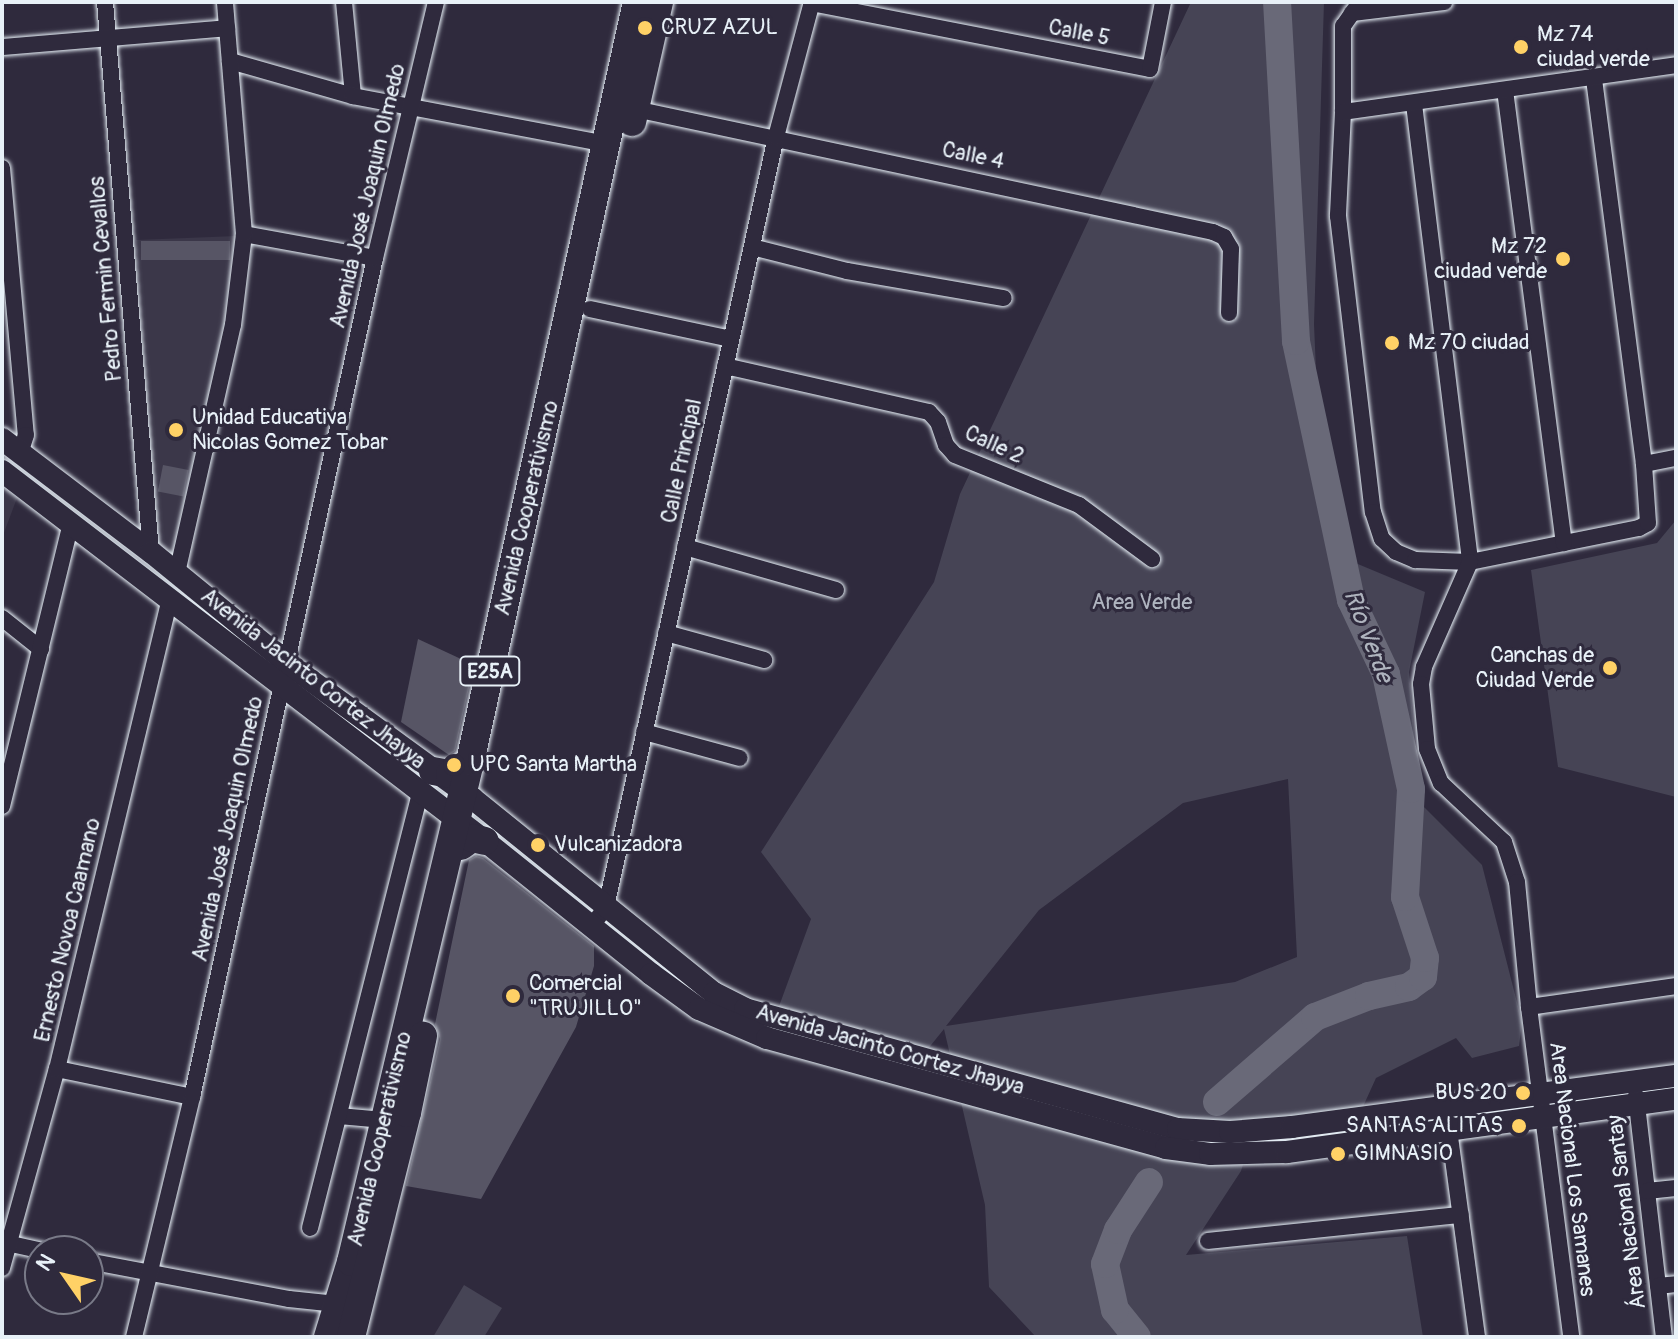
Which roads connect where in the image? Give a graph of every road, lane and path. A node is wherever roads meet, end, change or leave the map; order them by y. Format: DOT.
graph roads {
  1 [pos="105,2"];
  2 [pos="225,2"];
  3 [pos="344,2"];
  4 [pos="436,2"];
  5 [pos="637,2"];
  6 [pos="659,2"];
  7 [pos="1163,2"];
  8 [pos="1444,2"];
  9 [pos="812,3"];
  10 [pos="1356,7"];
  11 [pos="227,28"];
  12 [pos="108,38"];
  13 [pos="2,47"];
  14 [pos="230,61"];
  15 [pos="1676,65"];
  16 [pos="1594,77"];
  17 [pos="1505,90"];
  18 [pos="353,96"];
  19 [pos="1414,104"];
  20 [pos="412,106"];
  21 [pos="635,109"];
  22 [pos="1343,112"];
  23 [pos="776,137"];
  24 [pos="608,144"];
  25 [pos="2,168"];
  26 [pos="244,234"];
  27 [pos="752,247"];
  28 [pos="375,258"];
  29 [pos="1004,298"];
  30 [pos="590,309"];
  31 [pos="1229,313"];
  32 [pos="731,339"];
  33 [pos="725,366"];
  34 [pos="11,446"];
  35 [pos="1676,458"];
  36 [pos="1644,464"];
  37 [pos="2,471"];
  38 [pos="71,524"];
  39 [pos="1564,543"];
  40 [pos="685,547"];
  41 [pos="151,552"];
  42 [pos="1152,559"];
  43 [pos="1470,562"];
  44 [pos="177,573"];
  45 [pos="836,590"];
  46 [pos="170,599"];
  47 [pos="2,618"];
  48 [pos="666,633"];
  49 [pos="41,649"];
  50 [pos="764,660"];
  51 [pos="285,674"];
  52 [pos="644,732"];
  53 [pos="740,758"];
  54 [pos="470,762"];
  55 [pos="426,783"];
  56 [pos="2,806"];
  57 [pos="467,820"];
  58 [pos="606,907"];
  59 [pos="591,927"];
  60 [pos="1676,986"];
  61 [pos="1529,1007"];
  62 [pos="57,1069"];
  63 [pos="1676,1076"];
  64 [pos="1635,1092"];
  65 [pos="192,1097"];
  66 [pos="1676,1099"];
  67 [pos="1542,1105"];
  68 [pos="339,1116"];
  69 [pos="1447,1118"];
  70 [pos="384,1120"];
  71 [pos="1676,1188"];
  72 [pos="1647,1191"];
  73 [pos="1461,1215"];
  74 [pos="310,1228"];
  75 [pos="1208,1241"];
  76 [pos="5,1242"];
  77 [pos="104,1264"];
  78 [pos="2,1268"];
  79 [pos="150,1274"];
  80 [pos="1676,1284"];
  81 [pos="1658,1286"];
  82 [pos="337,1304"];
  83 [pos="134,1337"];
  84 [pos="328,1337"];
  85 [pos="351,1337"];
  86 [pos="1477,1337"];
  87 [pos="1571,1337"];
  88 [pos="1664,1337"];
  1 -- 12 [label="street, Pedro Fermin Cevallos"];
  2 -- 11 [label="street"];
  3 -- 18 [label="street"];
  4 -- 20 [label="street, Avenida José Joaquin Olmedo"];
  5 -- 24 [label="highway, Avenida Cooperativismo / E25A"];
  6 -- 21 [label="highway, Avenida Cooperativismo / E25A"];
  7 -- 9 [label="street, Calle 5"];
  8 -- 10 [label="street"];
  9 -- 23 [label="street, Calle Principal"];
  10 -- 22 [label="street"];
  11 -- 12 [label="street"];
  11 -- 14 [label="street"];
  12 -- 13 [label="street"];
  12 -- 41 [label="street, Pedro Fermin Cevallos"];
  14 -- 18 [label="street"];
  14 -- 26 [label="street"];
  15 -- 16 [label="street"];
  16 -- 17 [label="street"];
  16 -- 36 [label="street"];
  17 -- 19 [label="street"];
  17 -- 39 [label="street"];
  18 -- 20 [label="street"];
  19 -- 22 [label="street"];
  19 -- 43 [label="street"];
  20 -- 24 [label="street"];
  20 -- 28 [label="street, Avenida José Joaquin Olmedo"];
  21 -- 23 [label="street, Calle 4"];
  21 -- 30 [label="highway, Avenida Cooperativismo / E25A"];
  22 -- 43 [label="street"];
  23 -- 27 [label="street, Calle Principal"];
  23 -- 31 [label="street, Calle 4"];
  24 -- 54 [label="highway, Avenida Cooperativismo / E25A"];
  25 -- 34 [label="street"];
  26 -- 28 [label="street"];
  26 -- 44 [label="street"];
  27 -- 29 [label="street"];
  27 -- 32 [label="street, Calle Principal"];
  28 -- 51 [label="street, Avenida José Joaquin Olmedo"];
  30 -- 32 [label="street"];
  30 -- 57 [label="highway, Avenida Cooperativismo / E25A"];
  32 -- 33 [label="street, Calle Principal"];
  33 -- 40 [label="street, Calle Principal"];
  33 -- 42 [label="street, Calle 2"];
  34 -- 41 [label="street, Avenida Jacinto Cortez Jhayya"];
  35 -- 36 [label="street"];
  36 -- 39 [label="street"];
  37 -- 38 [label="street, Avenida Jacinto Cortez Jhayya"];
  38 -- 46 [label="street, Avenida Jacinto Cortez Jhayya"];
  38 -- 49 [label="street"];
  39 -- 43 [label="street"];
  40 -- 45 [label="street"];
  40 -- 48 [label="street, Calle Principal"];
  41 -- 44 [label="street, Avenida Jacinto Cortez Jhayya"];
  43 -- 61 [label="street, Area Nacional Los Samanes"];
  44 -- 51 [label="street, Avenida Jacinto Cortez Jhayya"];
  46 -- 51 [label="street, Avenida Jacinto Cortez Jhayya"];
  46 -- 62 [label="street, Ernesto Novoa Caamano"];
  47 -- 49 [label="street"];
  48 -- 50 [label="street"];
  48 -- 52 [label="street, Calle Principal"];
  49 -- 56 [label="street"];
  51 -- 55 [label="street, Avenida Jacinto Cortez Jhayya"];
  51 -- 65 [label="street, Avenida José Joaquin Olmedo"];
  52 -- 53 [label="street"];
  52 -- 58 [label="street, Calle Principal"];
  54 -- 55 [label="highway"];
  54 -- 57 [label="highway, Avenida Cooperativismo / E25A"];
  55 -- 57 [label="street, Avenida Jacinto Cortez Jhayya"];
  55 -- 68 [label="street"];
  57 -- 58 [label="street, Avenida Jacinto Cortez Jhayya"];
  57 -- 59 [label="street, Avenida Jacinto Cortez Jhayya"];
  57 -- 70 [label="highway, Avenida Cooperativismo / E25A"];
  57 -- 85 [label="highway, Avenida Cooperativismo / E25A"];
  58 -- 59 [label="street, Calle Principal"];
  58 -- 69 [label="street, Avenida Jacinto Cortez Jhayya"];
  59 -- 69 [label="street, Avenida Jacinto Cortez Jhayya"];
  60 -- 61 [label="street"];
  61 -- 67 [label="street, Area Nacional Los Samanes"];
  62 -- 65 [label="street"];
  62 -- 76 [label="street, Ernesto Novoa Caamano"];
  63 -- 64 [label="street, Avenida Jacinto Cortez Jhayya"];
  64 -- 66 [label="street, Avenida Jacinto Cortez Jhayya"];
  64 -- 67 [label="street, Avenida Jacinto Cortez Jhayya"];
  64 -- 72 [label="street, Área Nacional Santay"];
  65 -- 79 [label="street, Avenida José Joaquin Olmedo"];
  67 -- 69 [label="street, Avenida Jacinto Cortez Jhayya"];
  67 -- 87 [label="street, Area Nacional Los Samanes"];
  68 -- 70 [label="street"];
  68 -- 74 [label="street"];
  69 -- 73 [label="street"];
  70 -- 82 [label="highway, Avenida Cooperativismo / E25A"];
  71 -- 72 [label="street"];
  72 -- 81 [label="street, Área Nacional Santay"];
  73 -- 75 [label="street"];
  73 -- 86 [label="street"];
  76 -- 78 [label="street, Ernesto Novoa Caamano"];
  77 -- 79 [label="street"];
  79 -- 82 [label="street"];
  79 -- 83 [label="street, Avenida José Joaquin Olmedo"];
  80 -- 81 [label="street"];
  81 -- 88 [label="street, Área Nacional Santay"];
  82 -- 84 [label="highway, Avenida Cooperativismo / E25A"];
}
